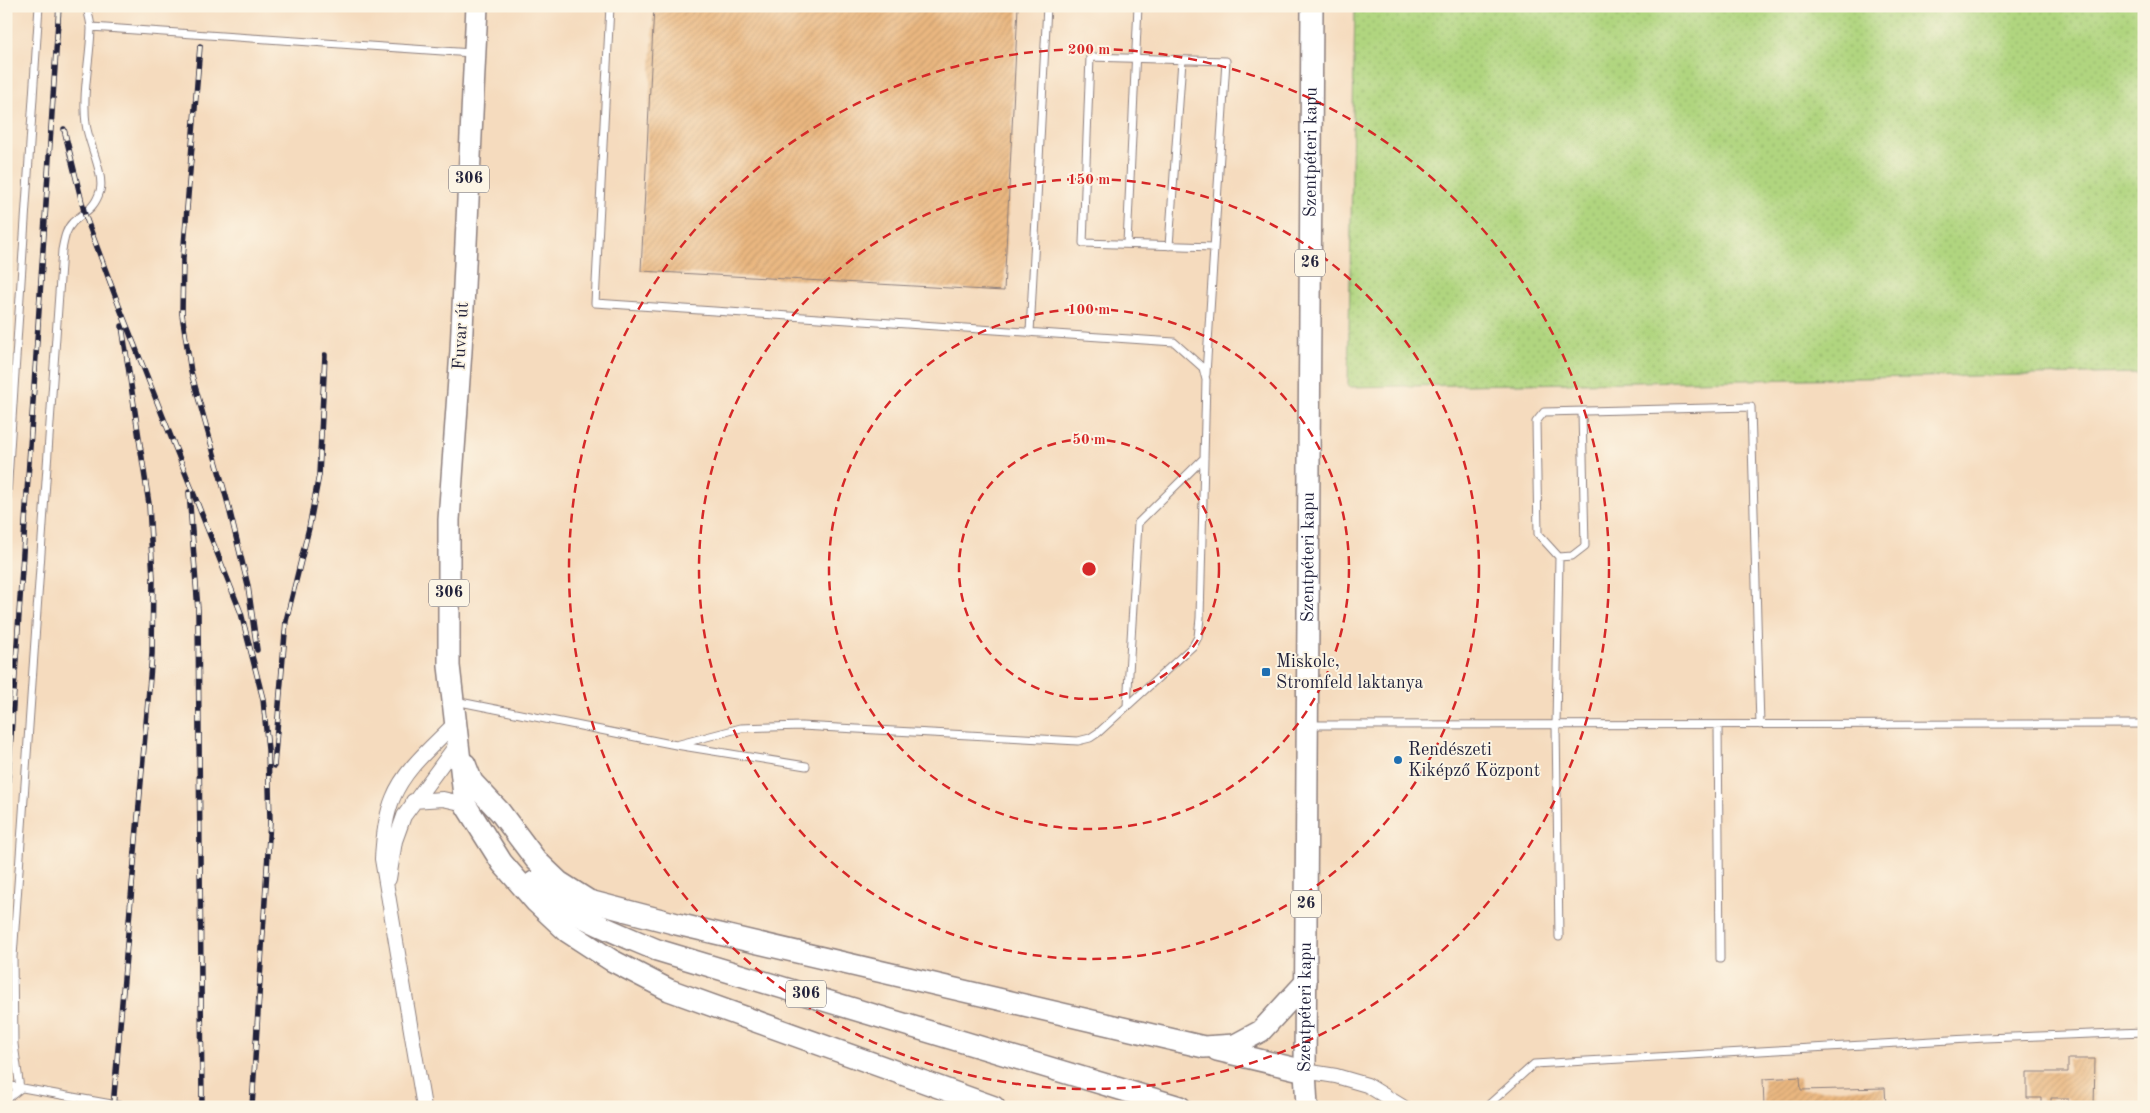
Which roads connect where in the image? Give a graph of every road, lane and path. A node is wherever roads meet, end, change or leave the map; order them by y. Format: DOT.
graph roads {
  1 [pos="39,6"];
  2 [pos="87,6"];
  3 [pos="478,6"];
  4 [pos="610,6"];
  5 [pos="1047,6"];
  6 [pos="1138,6"];
  7 [pos="1312,6"];
  8 [pos="91,27"];
  9 [pos="475,53"];
  10 [pos="1136,59"];
  11 [pos="1182,60"];
  12 [pos="1127,244"];
  13 [pos="1169,246"];
  14 [pos="1214,247"];
  15 [pos="1030,333"];
  16 [pos="1206,380"];
  17 [pos="1582,412"];
  18 [pos="1204,458"];
  19 [pos="6,512"];
  20 [pos="1559,557"];
  21 [pos="452,700"];
  22 [pos="1127,706"];
  23 [pos="455,723"];
  24 [pos="1718,724"];
  25 [pos="2144,724"];
  26 [pos="1307,725"];
  27 [pos="1556,725"];
  28 [pos="1760,725"];
  29 [pos="457,744"];
  30 [pos="676,745"];
  31 [pos="806,766"];
  32 [pos="409,771"];
  33 [pos="413,801"];
  34 [pos="465,804"];
  35 [pos="388,890"];
  36 [pos="1559,937"];
  37 [pos="1720,959"];
  38 [pos="1306,982"];
  39 [pos="2144,1032"];
  40 [pos="1204,1047"];
  41 [pos="1305,1071"];
  42 [pos="6,1085"];
  43 [pos="20,1089"];
  44 [pos="6,1100"];
  45 [pos="128,1107"];
  46 [pos="424,1107"];
  47 [pos="994,1107"];
  48 [pos="1180,1107"];
  49 [pos="1306,1107"];
  50 [pos="1404,1107"];
  51 [pos="1486,1107"];
  1 -- 19 [label="lane"];
  2 -- 8 [label="lane"];
  3 -- 9 [label="main road, Fuvar út / 306"];
  4 -- 15 [label="lane"];
  5 -- 15 [label="lane"];
  6 -- 10 [label="lane"];
  7 -- 26 [label="main road, Szentpéteri kapu / 26"];
  8 -- 9 [label="lane"];
  8 -- 43 [label="lane"];
  9 -- 21 [label="main road, Fuvar út / 306"];
  10 -- 11 [label="lane"];
  10 -- 12 [label="lane"];
  10 -- 12 [label="lane"];
  11 -- 13 [label="lane"];
  11 -- 14 [label="lane"];
  12 -- 13 [label="lane"];
  13 -- 14 [label="lane"];
  14 -- 16 [label="lane"];
  15 -- 16 [label="lane"];
  16 -- 18 [label="lane"];
  17 -- 20 [label="lane"];
  17 -- 20 [label="lane"];
  17 -- 28 [label="lane"];
  18 -- 22 [label="lane"];
  18 -- 22 [label="lane"];
  20 -- 27 [label="lane"];
  21 -- 23 [label="main road, 306"];
  21 -- 30 [label="lane"];
  22 -- 30 [label="lane"];
  23 -- 29 [label="main road, 306"];
  23 -- 32 [label="street"];
  24 -- 27 [label="lane"];
  24 -- 28 [label="lane"];
  24 -- 37 [label="lane"];
  25 -- 28 [label="lane"];
  26 -- 27 [label="lane"];
  26 -- 38 [label="main road, Szentpéteri kapu / 26"];
  27 -- 36 [label="lane"];
  29 -- 32 [label="street"];
  29 -- 33 [label="street"];
  29 -- 34 [label="main road"];
  29 -- 40 [label="main road"];
  29 -- 48 [label="main road, 306"];
  30 -- 31 [label="lane"];
  32 -- 35 [label="street"];
  33 -- 34 [label="street"];
  33 -- 35 [label="street"];
  34 -- 47 [label="main road"];
  35 -- 46 [label="street"];
  38 -- 40 [label="main road"];
  38 -- 41 [label="main road, Szentpéteri kapu / 26"];
  39 -- 51 [label="lane"];
  40 -- 41 [label="main road"];
  41 -- 49 [label="main road, Szentpéteri kapu / 26"];
  41 -- 50 [label="street"];
  42 -- 43 [label="lane"];
  43 -- 44 [label="lane"];
  43 -- 45 [label="lane"];
}
